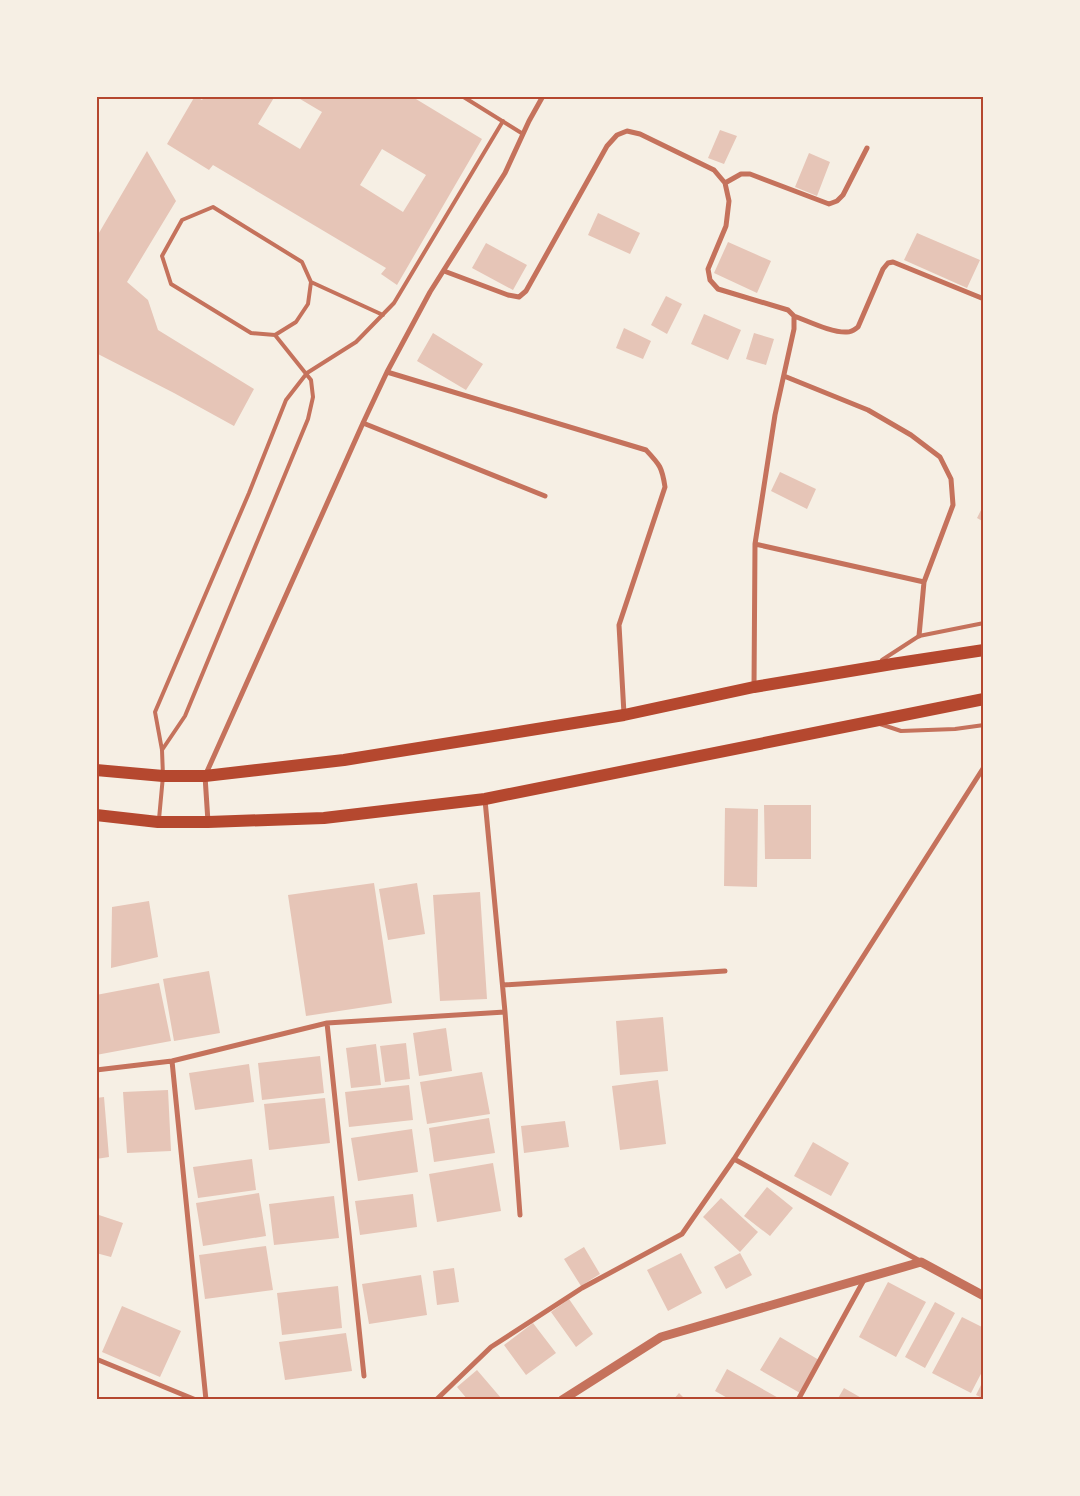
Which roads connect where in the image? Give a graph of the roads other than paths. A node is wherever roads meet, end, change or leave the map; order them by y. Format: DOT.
graph roads {
  1 [pos="462,96"];
  2 [pos="543,96"];
  3 [pos="503,121"];
  4 [pos="523,134"];
  5 [pos="866,148"];
  6 [pos="725,183"];
  7 [pos="444,271"];
  8 [pos="311,282"];
  9 [pos="984,299"];
  10 [pos="383,315"];
  11 [pos="794,316"];
  12 [pos="275,336"];
  13 [pos="387,372"];
  14 [pos="307,373"];
  15 [pos="784,376"];
  16 [pos="363,424"];
  17 [pos="545,496"];
  18 [pos="754,544"];
  19 [pos="924,582"];
  20 [pos="984,623"];
  21 [pos="919,636"];
  22 [pos="984,650"];
  23 [pos="872,667"];
  24 [pos="754,687"];
  25 [pos="984,699"];
  26 [pos="624,715"];
  27 [pos="872,721"];
  28 [pos="984,725"];
  29 [pos="162,750"];
  30 [pos="984,767"];
  31 [pos="96,770"];
  32 [pos="163,776"];
  33 [pos="205,776"];
  34 [pos="485,799"];
  35 [pos="96,815"];
  36 [pos="158,822"];
  37 [pos="208,822"];
  38 [pos="725,971"];
  39 [pos="503,985"];
  40 [pos="505,1012"];
  41 [pos="327,1023"];
  42 [pos="172,1061"];
  43 [pos="96,1070"];
  44 [pos="734,1159"];
  45 [pos="520,1215"];
  46 [pos="921,1262"];
  47 [pos="866,1278"];
  48 [pos="984,1296"];
  49 [pos="96,1358"];
  50 [pos="364,1376"];
  51 [pos="196,1400"];
  52 [pos="206,1400"];
  53 [pos="436,1400"];
  54 [pos="562,1400"];
  55 [pos="798,1400"];
  1 -- 3 [label="lane"];
  2 -- 4 [label="street"];
  3 -- 4 [label="lane"];
  3 -- 10 [label="lane"];
  4 -- 7 [label="street"];
  5 -- 6 [label="street"];
  6 -- 7 [label="street"];
  6 -- 11 [label="street"];
  7 -- 13 [label="street"];
  8 -- 10 [label="lane"];
  8 -- 12 [label="lane"];
  8 -- 12 [label="lane"];
  9 -- 11 [label="street"];
  10 -- 14 [label="lane"];
  11 -- 15 [label="street"];
  12 -- 14 [label="lane"];
  13 -- 16 [label="street"];
  13 -- 26 [label="street"];
  14 -- 29 [label="lane"];
  14 -- 29 [label="lane"];
  15 -- 18 [label="street"];
  15 -- 19 [label="street"];
  16 -- 17 [label="street"];
  16 -- 33 [label="street"];
  18 -- 19 [label="street"];
  18 -- 24 [label="street"];
  19 -- 21 [label="street"];
  20 -- 21 [label="lane"];
  21 -- 23 [label="lane"];
  22 -- 23 [label="main road"];
  23 -- 24 [label="main road"];
  24 -- 26 [label="main road"];
  25 -- 27 [label="main road"];
  26 -- 33 [label="main road"];
  27 -- 28 [label="lane"];
  27 -- 34 [label="main road"];
  29 -- 32 [label="lane"];
  30 -- 44 [label="street"];
  31 -- 32 [label="main road"];
  32 -- 33 [label="main road"];
  32 -- 36 [label="lane"];
  33 -- 37 [label="street"];
  34 -- 37 [label="main road"];
  34 -- 39 [label="street"];
  35 -- 36 [label="main road"];
  36 -- 37 [label="main road"];
  38 -- 39 [label="street"];
  39 -- 40 [label="street"];
  40 -- 41 [label="street"];
  40 -- 45 [label="street"];
  41 -- 42 [label="street"];
  41 -- 50 [label="street"];
  42 -- 43 [label="street"];
  42 -- 52 [label="street"];
  44 -- 46 [label="street"];
  44 -- 53 [label="street"];
  46 -- 47 [label="street"];
  46 -- 48 [label="street"];
  47 -- 54 [label="street"];
  47 -- 55 [label="street"];
  49 -- 51 [label="street"];
}
